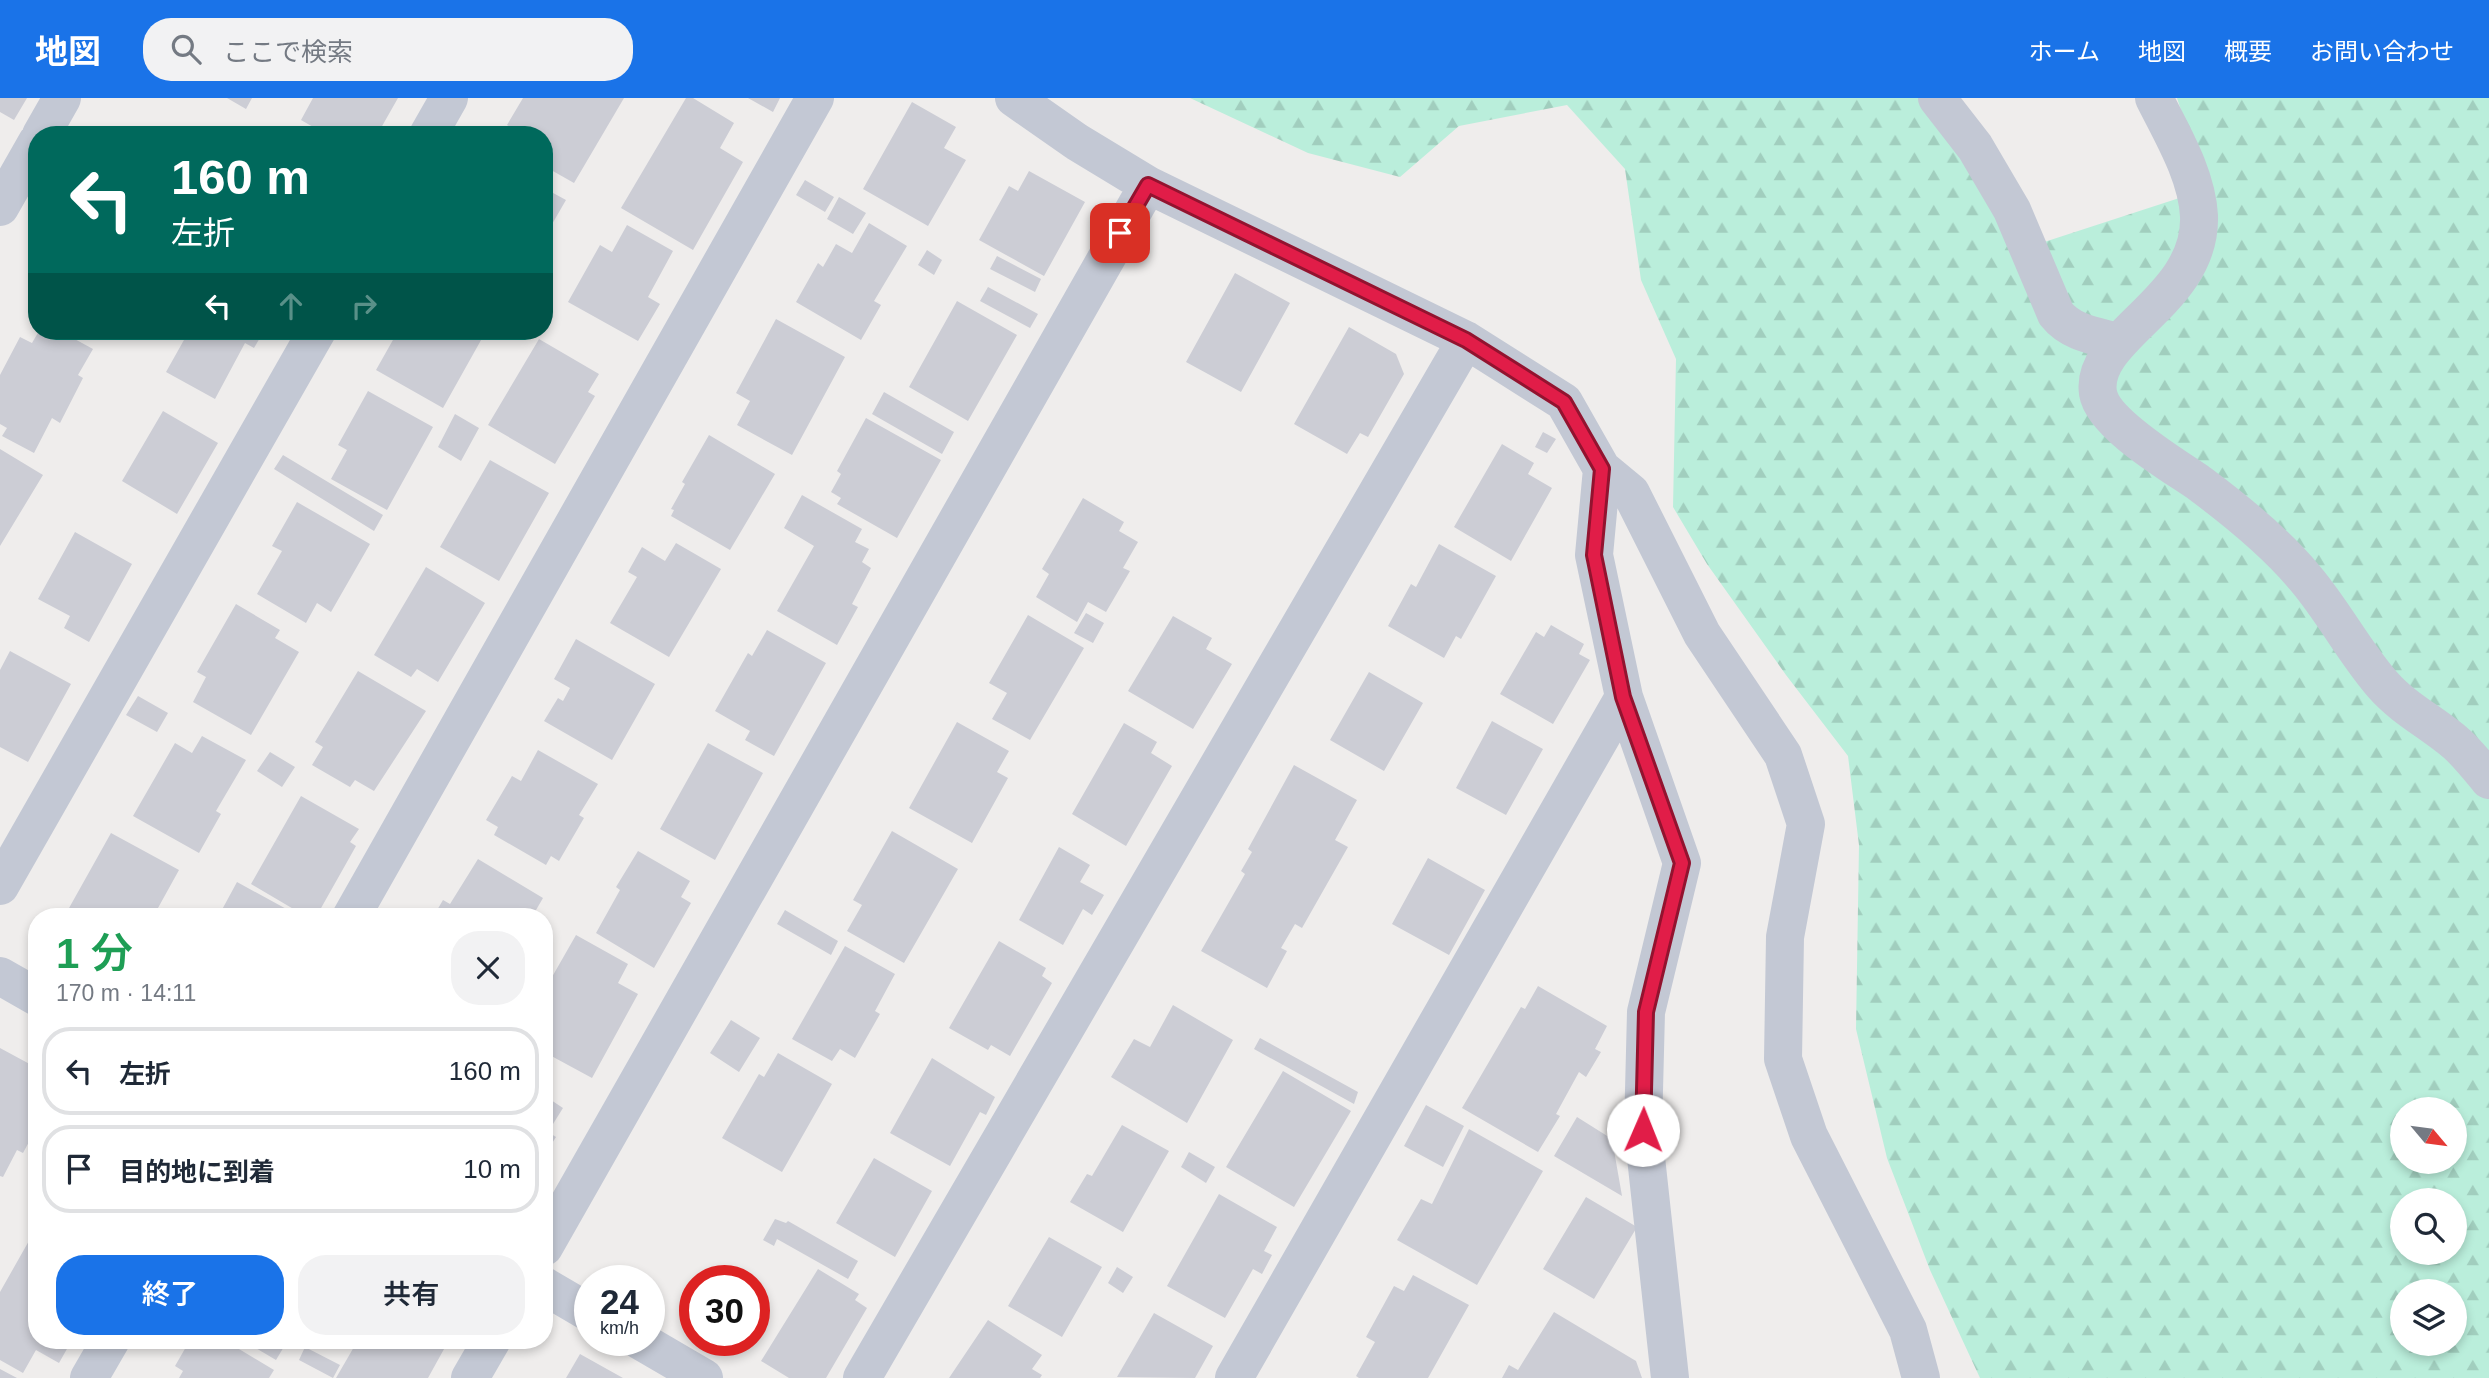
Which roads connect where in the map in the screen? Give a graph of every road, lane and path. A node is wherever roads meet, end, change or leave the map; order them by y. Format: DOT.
graph roads {
  1 [pos="62,98"];
  2 [pos="449,98"];
  3 [pos="816,98"];
  4 [pos="1014,98"];
  5 [pos="1937,98"];
  6 [pos="2154,98"];
  7 [pos="46,126"];
  8 [pos="433,126"];
  9 [pos="28,158"];
  10 [pos="1148,185"];
  11 [pos="0,207"];
  12 [pos="312,340"];
  13 [pos="1466,340"];
  14 [pos="2118,342"];
  15 [pos="1602,469"];
  16 [pos="1623,697"];
  17 [pos="2489,780"];
  18 [pos="0,886"];
  19 [pos="356,908"];
  20 [pos="0,976"];
  21 [pos="28,992"];
  22 [pos="553,1231"];
  23 [pos="553,1291"];
  24 [pos="574,1304"];
  25 [pos="106,1349"];
  26 [pos="487,1349"];
  27 [pos="665,1355"];
  28 [pos="89,1378"];
  29 [pos="471,1378"];
  30 [pos="704,1378"];
  31 [pos="862,1378"];
  32 [pos="1234,1378"];
  33 [pos="1670,1378"];
  34 [pos="1921,1378"];
  1 -- 7 [label="street"];
  2 -- 8 [label="street"];
  3 -- 19 [label="street"];
  4 -- 10 [label="street"];
  5 -- 14 [label="street"];
  6 -- 14 [label="street"];
  9 -- 11 [label="street"];
  10 -- 13 [label="street"];
  10 -- 22 [label="street"];
  12 -- 18 [label="street"];
  13 -- 15 [label="street"];
  13 -- 31 [label="street"];
  14 -- 17 [label="street"];
  15 -- 16 [label="street"];
  15 -- 34 [label="street"];
  16 -- 32 [label="street"];
  16 -- 33 [label="street"];
  20 -- 21 [label="street"];
  23 -- 24 [label="street"];
  25 -- 28 [label="street"];
  26 -- 29 [label="street"];
  27 -- 30 [label="street"];
}
